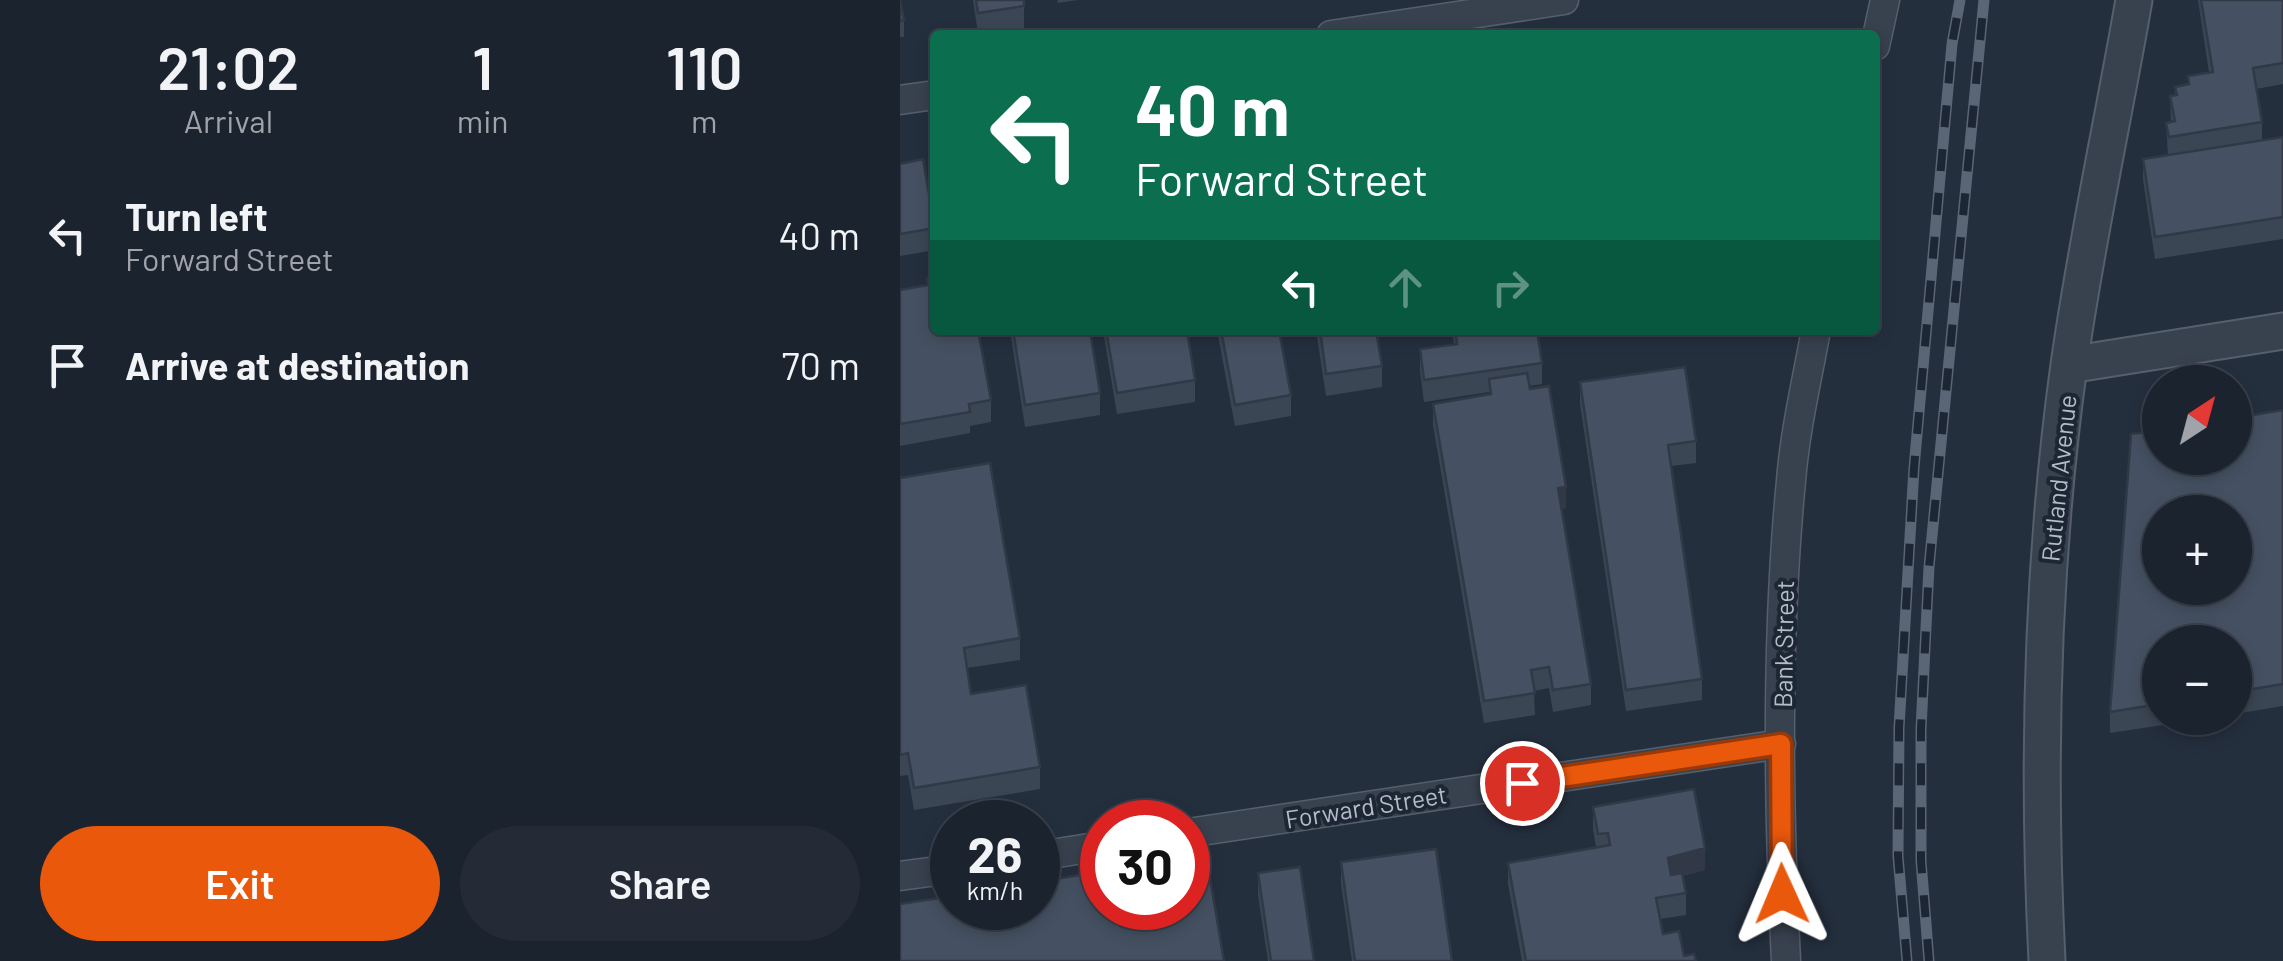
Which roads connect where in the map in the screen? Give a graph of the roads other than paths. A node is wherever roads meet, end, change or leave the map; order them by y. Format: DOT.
graph roads {
  1 [pos="1564,0"];
  2 [pos="1885,0"];
  3 [pos="2134,0"];
  4 [pos="1365,30"];
  5 [pos="1878,30"];
  6 [pos="930,96"];
  7 [pos="900,100"];
  8 [pos="2283,332"];
  9 [pos="1815,335"];
  10 [pos="2069,365"];
  11 [pos="1781,744"];
  12 [pos="1210,830"];
  13 [pos="930,872"];
  14 [pos="900,876"];
  15 [pos="1786,961"];
  16 [pos="2047,961"];
  1 -- 4 [label="street"];
  2 -- 5 [label="street"];
  3 -- 10 [label="street, Rutland Avenue"];
  6 -- 7 [label="street"];
  8 -- 10 [label="street"];
  9 -- 11 [label="street, Bank Street"];
  10 -- 16 [label="street, Rutland Avenue"];
  11 -- 12 [label="street, Forward Street"];
  11 -- 15 [label="street, Bank Street"];
  13 -- 14 [label="street"];
}
